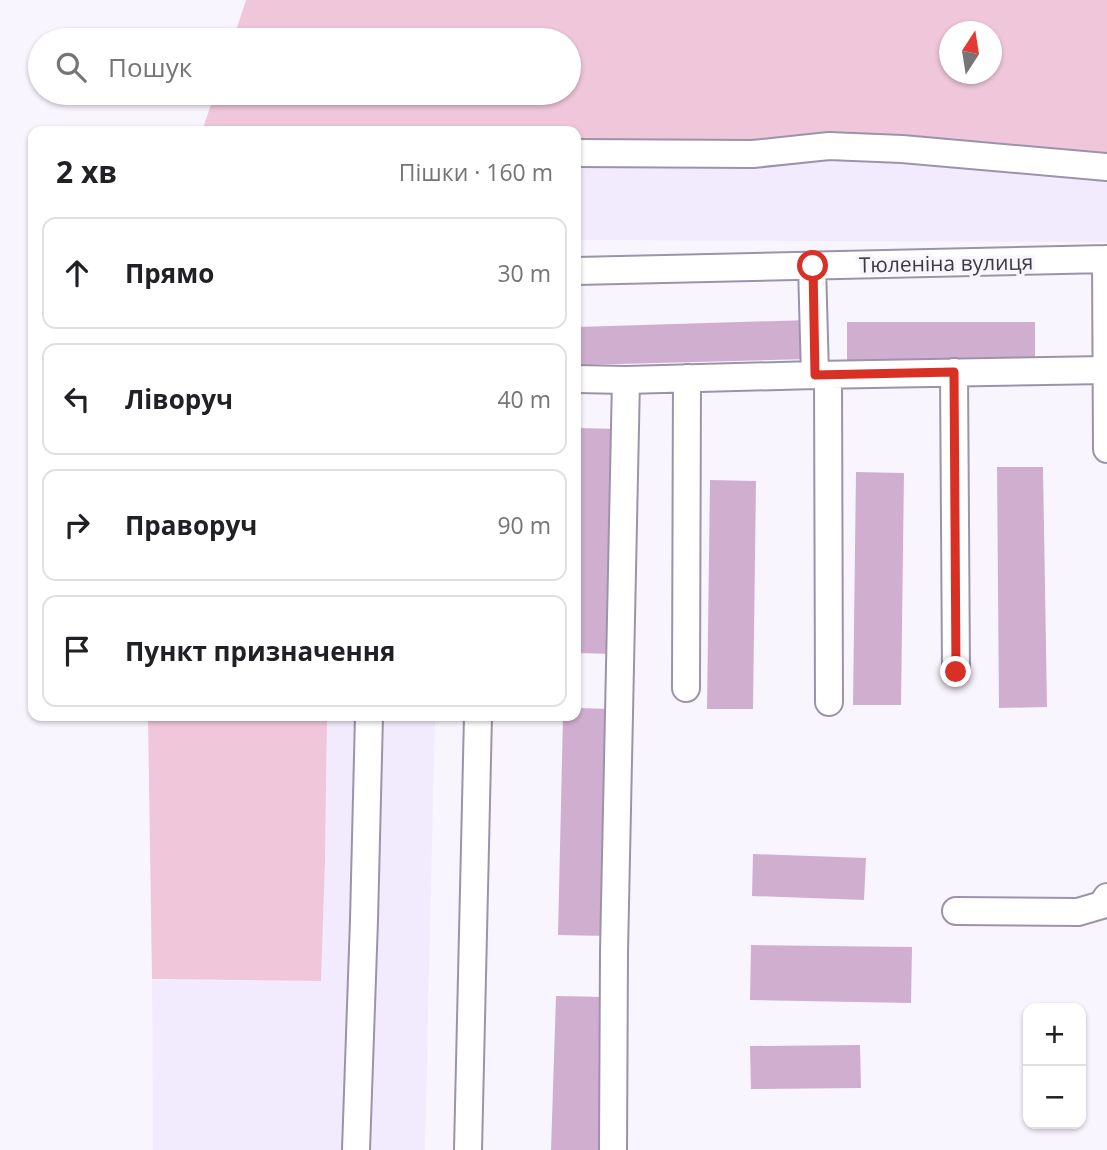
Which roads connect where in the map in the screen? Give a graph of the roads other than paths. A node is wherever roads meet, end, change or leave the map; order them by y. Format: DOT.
graph roads {
  1 [pos="581,153"];
  2 [pos="1107,167"];
  3 [pos="1107,259"];
  4 [pos="813,266"];
  5 [pos="581,271"];
  6 [pos="1106,370"];
  7 [pos="954,372"];
  8 [pos="822,375"];
  9 [pos="687,378"];
  10 [pos="581,379"];
  11 [pos="626,380"];
  12 [pos="1107,449"];
  13 [pos="956,672"];
  14 [pos="686,688"];
  15 [pos="829,702"];
  16 [pos="369,721"];
  17 [pos="478,721"];
  18 [pos="1107,897"];
  19 [pos="956,911"];
  20 [pos="356,1150"];
  21 [pos="468,1150"];
  22 [pos="613,1150"];
  1 -- 2 [label="street"];
  3 -- 4 [label="street, Тюленіна вулиця"];
  3 -- 6 [label="street"];
  4 -- 5 [label="street, Тюленіна вулиця"];
  4 -- 8 [label="street"];
  6 -- 7 [label="street"];
  6 -- 12 [label="street"];
  7 -- 8 [label="street"];
  7 -- 13 [label="street"];
  8 -- 9 [label="street"];
  8 -- 15 [label="street"];
  9 -- 11 [label="street"];
  9 -- 14 [label="street"];
  10 -- 11 [label="street"];
  11 -- 22 [label="street"];
  16 -- 20 [label="street"];
  17 -- 21 [label="street"];
  18 -- 19 [label="street"];
}
